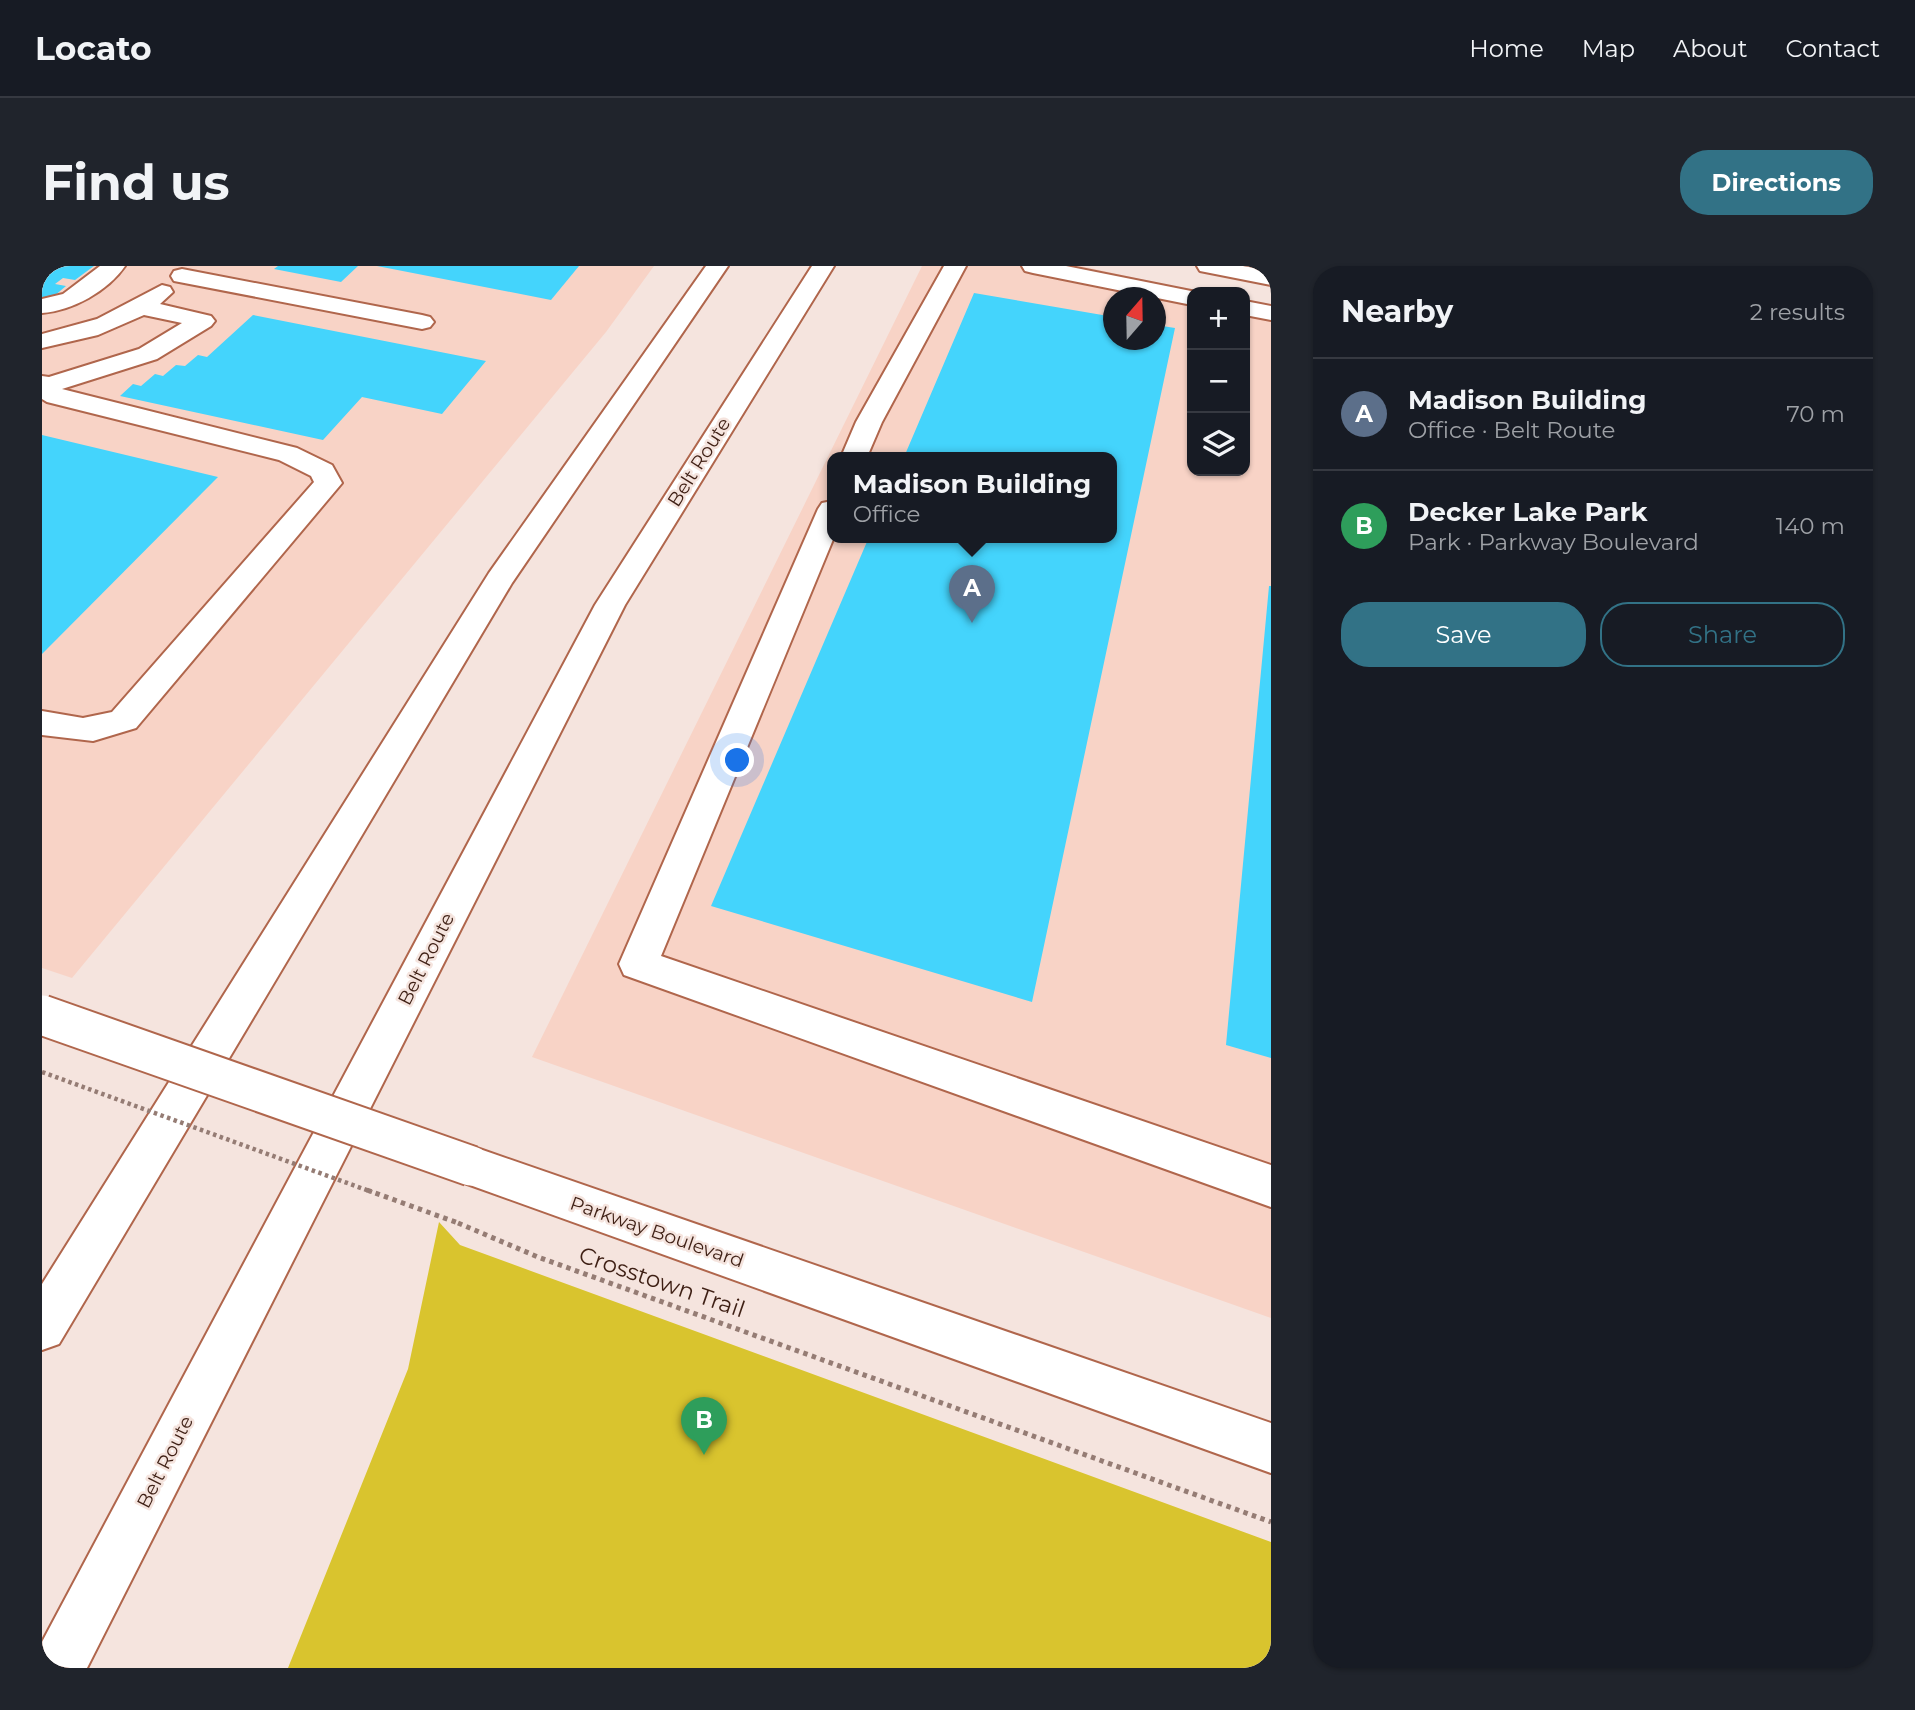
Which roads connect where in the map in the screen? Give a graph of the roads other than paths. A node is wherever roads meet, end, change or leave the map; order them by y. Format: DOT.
graph roads {
  1 [pos="114,266"];
  2 [pos="717,266"];
  3 [pos="823,266"];
  4 [pos="956,266"];
  5 [pos="1033,266"];
  6 [pos="1209,266"];
  7 [pos="188,271"];
  8 [pos="1271,278"];
  9 [pos="1187,297"];
  10 [pos="42,306"];
  11 [pos="141,307"];
  12 [pos="1250,309"];
  13 [pos="1271,313"];
  14 [pos="422,322"];
  15 [pos="42,341"];
  16 [pos="43,385"];
  17 [pos="856,452"];
  18 [pos="827,521"];
  19 [pos="42,723"];
  20 [pos="42,1015"];
  21 [pos="1271,1186"];
  22 [pos="42,1327"];
  23 [pos="1271,1448"];
  24 [pos="58,1668"];
  1 -- 10 [label="main road"];
  2 -- 22 [label="main road"];
  3 -- 24 [label="main road, Belt Route"];
  4 -- 17 [label="main road"];
  5 -- 9 [label="main road"];
  6 -- 8 [label="main road"];
  7 -- 11 [label="main road"];
  7 -- 14 [label="main road"];
  11 -- 15 [label="main road"];
  11 -- 16 [label="main road"];
  12 -- 13 [label="main road"];
  16 -- 19 [label="main road"];
  18 -- 21 [label="main road"];
  20 -- 23 [label="main road, Parkway Boulevard, bridge"];
}
